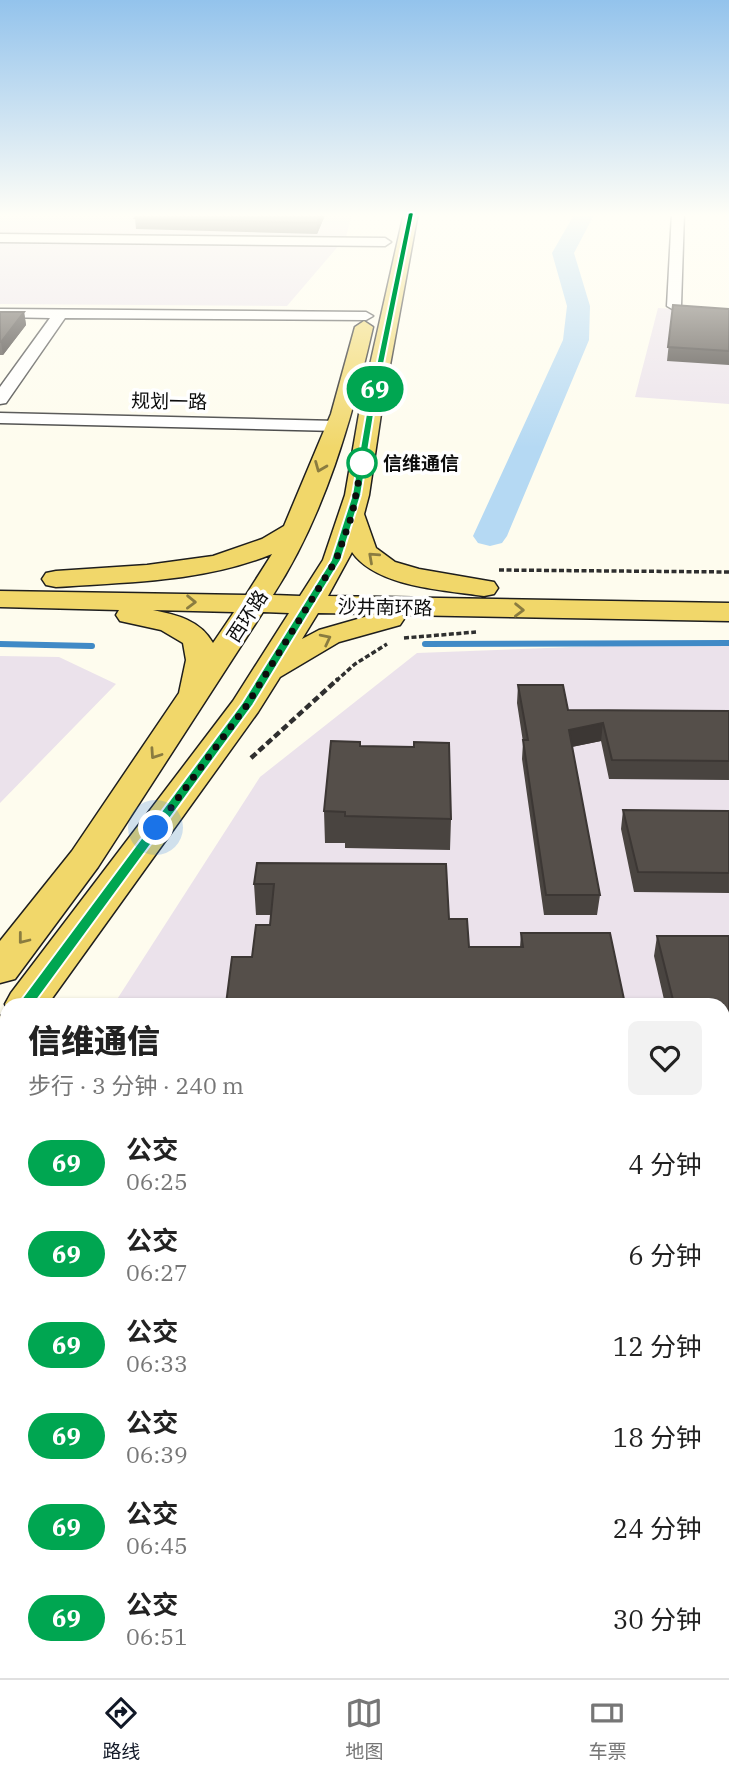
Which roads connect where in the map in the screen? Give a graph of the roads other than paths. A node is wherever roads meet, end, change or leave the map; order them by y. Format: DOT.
graph roads {
  1 [pos="372,291"];
  2 [pos="396,291"];
  3 [pos="675,291"];
  4 [pos="674,306"];
  5 [pos="0,313"];
  6 [pos="61,313"];
  7 [pos="366,316"];
  8 [pos="0,399"];
  9 [pos="0,418"];
  10 [pos="337,426"];
  11 [pos="352,515"];
  12 [pos="295,530"];
  13 [pos="0,579"];
  14 [pos="47,589"];
  15 [pos="729,591"];
  16 [pos="261,593"];
  17 [pos="314,594"];
  18 [pos="0,599"];
  19 [pos="488,600"];
  20 [pos="729,612"];
  21 [pos="266,672"];
  22 [pos="193,697"];
  23 [pos="0,969"];
  24 [pos="30,998"];
  1 -- 7 [label="main road, 西环路"];
  2 -- 11 [label="main road, 西环路"];
  3 -- 4 [label="street"];
  5 -- 6 [label="street"];
  6 -- 7 [label="street"];
  6 -- 8 [label="street"];
  7 -- 10 [label="main road, 西环路"];
  9 -- 10 [label="street, 规划一路"];
  10 -- 12 [label="main road, 西环路, one-way"];
  11 -- 17 [label="main road, 西环路"];
  19 -- 11 [label="main road, one-way"];
  12 -- 14 [label="main road"];
  12 -- 16 [label="main road, 西环路"];
  13 -- 14 [label="main road, 沙井南环路"];
  14 -- 16 [label="main road, 沙井南环路"];
  14 -- 18 [label="main road, 沙井南环路"];
  14 -- 22 [label="main road"];
  15 -- 19 [label="main road, 沙井南环路"];
  16 -- 17 [label="main road, 沙井南环路"];
  16 -- 22 [label="main road, 西环路"];
  17 -- 19 [label="main road, 沙井南环路"];
  17 -- 21 [label="main road, 西环路"];
  19 -- 20 [label="main road, 沙井南环路, one-way"];
  21 -- 19 [label="main road, one-way"];
  21 -- 24 [label="main road, 西环路"];
  22 -- 23 [label="main road, 西环路, one-way"];
}
